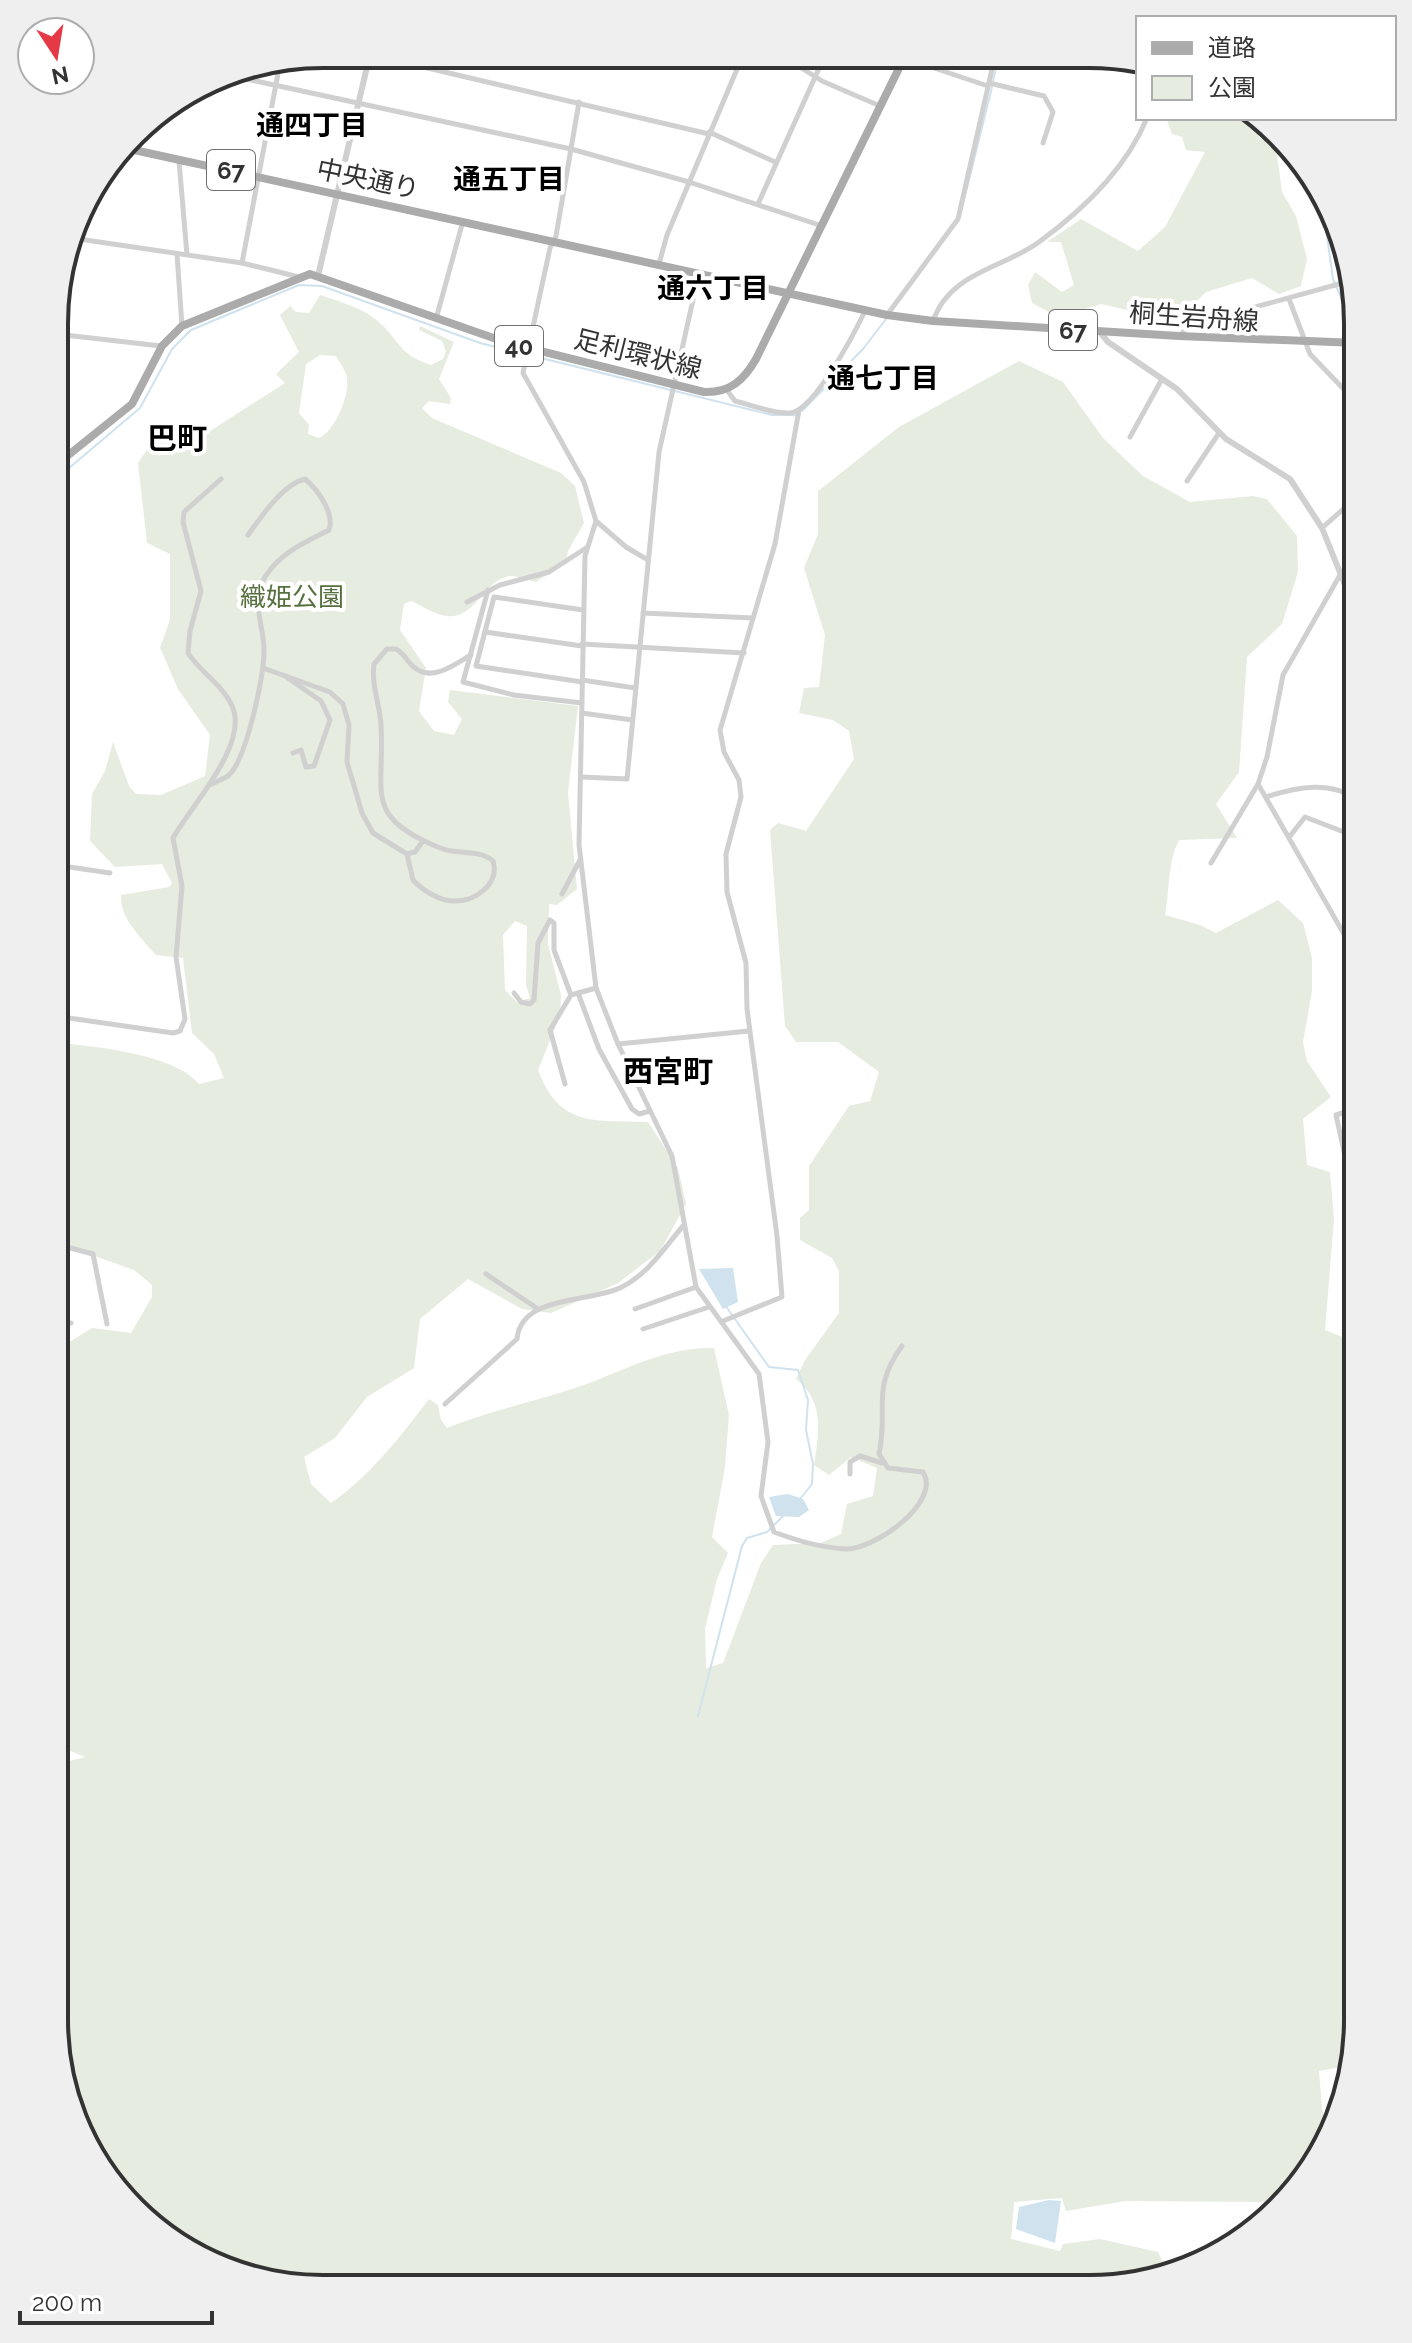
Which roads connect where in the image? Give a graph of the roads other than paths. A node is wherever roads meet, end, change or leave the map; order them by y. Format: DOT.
graph roads {
  1 [pos="366,68"];
  2 [pos="430,68"];
  3 [pos="737,68"];
  4 [pos="804,68"];
  5 [pos="821,68"];
  6 [pos="898,68"];
  7 [pos="939,68"];
  8 [pos="993,68"];
  9 [pos="278,72"];
  10 [pos="818,76"];
  11 [pos="248,80"];
  12 [pos="991,84"];
  13 [pos="276,86"];
  14 [pos="579,102"];
  15 [pos="358,105"];
  16 [pos="880,106"];
  17 [pos="1146,120"];
  18 [pos="709,133"];
  19 [pos="1043,143"];
  20 [pos="137,149"];
  21 [pos="571,149"];
  22 [pos="179,161"];
  23 [pos="775,162"];
  24 [pos="259,176"];
  25 [pos="689,182"];
  26 [pos="337,193"];
  27 [pos="757,204"];
  28 [pos="463,220"];
  29 [pos="822,226"];
  30 [pos="83,240"];
  31 [pos="552,241"];
  32 [pos="177,254"];
  33 [pos="187,255"];
  34 [pos="242,263"];
  35 [pos="659,264"];
  36 [pos="699,273"];
  37 [pos="318,276"];
  38 [pos="299,277"];
  39 [pos="1341,284"];
  40 [pos="790,294"];
  41 [pos="1289,299"];
  42 [pos="865,311"];
  43 [pos="887,315"];
  44 [pos="436,319"];
  45 [pos="933,321"];
  46 [pos="182,326"];
  47 [pos="1099,331"];
  48 [pos="68,335"];
  49 [pos="1179,336"];
  50 [pos="1344,343"];
  51 [pos="1305,344"];
  52 [pos="162,346"];
  53 [pos="529,348"];
  54 [pos="1163,377"];
  55 [pos="674,385"];
  56 [pos="726,389"];
  57 [pos="1344,390"];
  58 [pos="799,410"];
  59 [pos="1219,433"];
  60 [pos="1130,437"];
  61 [pos="68,455"];
  62 [pos="221,479"];
  63 [pos="1187,481"];
  64 [pos="1344,509"];
  65 [pos="596,521"];
  66 [pos="1322,528"];
  67 [pos="248,535"];
  68 [pos="587,547"];
  69 [pos="648,560"];
  70 [pos="1340,575"];
  71 [pos="1344,575"];
  72 [pos="1344,584"];
  73 [pos="488,590"];
  74 [pos="467,602"];
  75 [pos="583,610"];
  76 [pos="643,613"];
  77 [pos="754,618"];
  78 [pos="485,632"];
  79 [pos="582,645"];
  80 [pos="639,647"];
  81 [pos="744,653"];
  82 [pos="471,655"];
  83 [pos="263,668"];
  84 [pos="284,675"];
  85 [pos="582,681"];
  86 [pos="635,688"];
  87 [pos="582,703"];
  88 [pos="582,713"];
  89 [pos="632,720"];
  90 [pos="293,753"];
  91 [pos="581,777"];
  92 [pos="212,784"];
  93 [pos="1258,784"];
  94 [pos="1344,790"];
  95 [pos="1266,797"];
  96 [pos="1344,832"];
  97 [pos="1289,836"];
  98 [pos="423,841"];
  99 [pos="407,854"];
  100 [pos="581,859"];
  101 [pos="1211,863"];
  102 [pos="68,867"];
  103 [pos="110,873"];
  104 [pos="562,894"];
  105 [pos="1344,933"];
  106 [pos="596,988"];
  107 [pos="514,993"];
  108 [pos="578,993"];
  109 [pos="571,995"];
  110 [pos="68,1018"];
  111 [pos="749,1031"];
  112 [pos="618,1044"];
  113 [pos="565,1084"];
  114 [pos="650,1111"];
  115 [pos="1344,1113"];
  116 [pos="1344,1149"];
  117 [pos="684,1225"];
  118 [pos="68,1247"];
  119 [pos="486,1274"];
  120 [pos="696,1287"];
  121 [pos="709,1307"];
  122 [pos="635,1309"];
  123 [pos="538,1310"];
  124 [pos="723,1321"];
  125 [pos="71,1323"];
  126 [pos="68,1324"];
  127 [pos="107,1324"];
  128 [pos="643,1329"];
  129 [pos="902,1346"];
  130 [pos="445,1404"];
  131 [pos="882,1463"];
  132 [pos="850,1474"];
  1 -- 15 [label="street"];
  2 -- 14 [label="street"];
  3 -- 18 [label="street"];
  4 -- 10 [label="street"];
  5 -- 10 [label="street"];
  6 -- 16 [label="main road, 足利環状線"];
  7 -- 12 [label="street"];
  8 -- 12 [label="street"];
  9 -- 13 [label="street"];
  10 -- 16 [label="street"];
  10 -- 23 [label="street"];
  11 -- 13 [label="street"];
  12 -- 19 [label="street"];
  12 -- 43 [label="street"];
  13 -- 15 [label="street"];
  13 -- 24 [label="street"];
  14 -- 18 [label="street"];
  14 -- 21 [label="street"];
  15 -- 21 [label="street"];
  15 -- 26 [label="street"];
  16 -- 29 [label="main road, 足利環状線"];
  17 -- 45 [label="street"];
  18 -- 23 [label="street"];
  18 -- 25 [label="street"];
  20 -- 22 [label="main road, 中央通り / 67"];
  21 -- 25 [label="street"];
  21 -- 31 [label="street"];
  22 -- 24 [label="main road, 中央通り / 67"];
  22 -- 33 [label="street"];
  23 -- 27 [label="street"];
  24 -- 26 [label="main road, 中央通り / 67"];
  24 -- 34 [label="street"];
  25 -- 27 [label="street"];
  25 -- 35 [label="street"];
  26 -- 28 [label="main road, 中央通り / 67"];
  26 -- 37 [label="street"];
  27 -- 29 [label="street"];
  28 -- 31 [label="main road, 中央通り / 67"];
  28 -- 44 [label="street"];
  29 -- 40 [label="main road, 足利環状線"];
  30 -- 32 [label="street"];
  31 -- 35 [label="main road, 中央通り / 67"];
  31 -- 53 [label="street"];
  32 -- 33 [label="street"];
  32 -- 46 [label="street"];
  33 -- 34 [label="street"];
  34 -- 38 [label="street"];
  35 -- 36 [label="main road, 中央通り / 67"];
  36 -- 40 [label="main road, 中央通り / 67"];
  36 -- 55 [label="street"];
  37 -- 38 [label="main road, 足利環状線 / 40"];
  37 -- 44 [label="main road, 足利環状線 / 40"];
  38 -- 46 [label="main road, 足利環状線 / 40"];
  39 -- 41 [label="street"];
  40 -- 42 [label="main road, 桐生岩舟線 / 67"];
  40 -- 56 [label="main road, 足利環状線"];
  41 -- 49 [label="street"];
  41 -- 51 [label="street"];
  42 -- 43 [label="main road, 桐生岩舟線 / 67"];
  42 -- 58 [label="street"];
  43 -- 45 [label="main road, 桐生岩舟線 / 67"];
  44 -- 53 [label="main road, 足利環状線 / 40"];
  45 -- 47 [label="main road, 桐生岩舟線 / 67"];
  46 -- 52 [label="main road, 足利環状線 / 40"];
  47 -- 49 [label="main road, 桐生岩舟線 / 67"];
  47 -- 54 [label="street"];
  48 -- 52 [label="street"];
  49 -- 51 [label="main road, 桐生岩舟線 / 67"];
  50 -- 51 [label="main road, 桐生岩舟線 / 67"];
  51 -- 57 [label="street"];
  52 -- 61 [label="main road, 足利環状線 / 40"];
  53 -- 55 [label="main road, 足利環状線 / 40"];
  53 -- 65 [label="street"];
  54 -- 59 [label="street"];
  54 -- 60 [label="street"];
  55 -- 56 [label="main road, 足利環状線 / 40"];
  55 -- 69 [label="street"];
  56 -- 58 [label="street"];
  58 -- 77 [label="street"];
  59 -- 63 [label="street"];
  59 -- 66 [label="street"];
  62 -- 92 [label="street"];
  64 -- 66 [label="street"];
  65 -- 68 [label="street"];
  65 -- 69 [label="street"];
  66 -- 70 [label="street"];
  67 -- 83 [label="street"];
  68 -- 73 [label="street"];
  68 -- 75 [label="street"];
  69 -- 76 [label="street"];
  70 -- 71 [label="street"];
  70 -- 72 [label="street"];
  70 -- 93 [label="street"];
  73 -- 74 [label="street"];
  73 -- 82 [label="street"];
  75 -- 78 [label="street"];
  75 -- 79 [label="street"];
  76 -- 77 [label="street"];
  76 -- 80 [label="street"];
  77 -- 81 [label="street"];
  78 -- 79 [label="street"];
  78 -- 85 [label="street"];
  79 -- 80 [label="street"];
  79 -- 85 [label="street"];
  80 -- 81 [label="street"];
  80 -- 86 [label="street"];
  81 -- 111 [label="street"];
  82 -- 87 [label="street"];
  82 -- 98 [label="street"];
  83 -- 84 [label="street"];
  83 -- 92 [label="street"];
  84 -- 90 [label="street"];
  84 -- 99 [label="street"];
  85 -- 86 [label="street"];
  85 -- 87 [label="street"];
  86 -- 89 [label="street"];
  87 -- 88 [label="street"];
  88 -- 89 [label="street"];
  88 -- 91 [label="street"];
  89 -- 91 [label="street"];
  91 -- 100 [label="street"];
  92 -- 110 [label="street"];
  93 -- 95 [label="street"];
  93 -- 101 [label="street"];
  94 -- 95 [label="street"];
  95 -- 97 [label="street"];
  96 -- 97 [label="street"];
  97 -- 105 [label="street"];
  98 -- 99 [label="street"];
  98 -- 99 [label="street"];
  100 -- 104 [label="street"];
  100 -- 106 [label="street"];
  102 -- 103 [label="street"];
  106 -- 108 [label="street"];
  106 -- 112 [label="street"];
  107 -- 109 [label="street"];
  108 -- 109 [label="street"];
  108 -- 114 [label="street"];
  109 -- 113 [label="street"];
  111 -- 112 [label="street"];
  111 -- 124 [label="street"];
  112 -- 114 [label="street"];
  114 -- 117 [label="street"];
  115 -- 116 [label="street"];
  117 -- 120 [label="street"];
  117 -- 123 [label="street"];
  118 -- 127 [label="street"];
  119 -- 123 [label="street"];
  120 -- 121 [label="street"];
  120 -- 122 [label="street"];
  121 -- 124 [label="street"];
  121 -- 128 [label="street"];
  123 -- 130 [label="street"];
  124 -- 131 [label="street"];
  125 -- 126 [label="street"];
  129 -- 131 [label="street"];
  131 -- 132 [label="street"];
}
